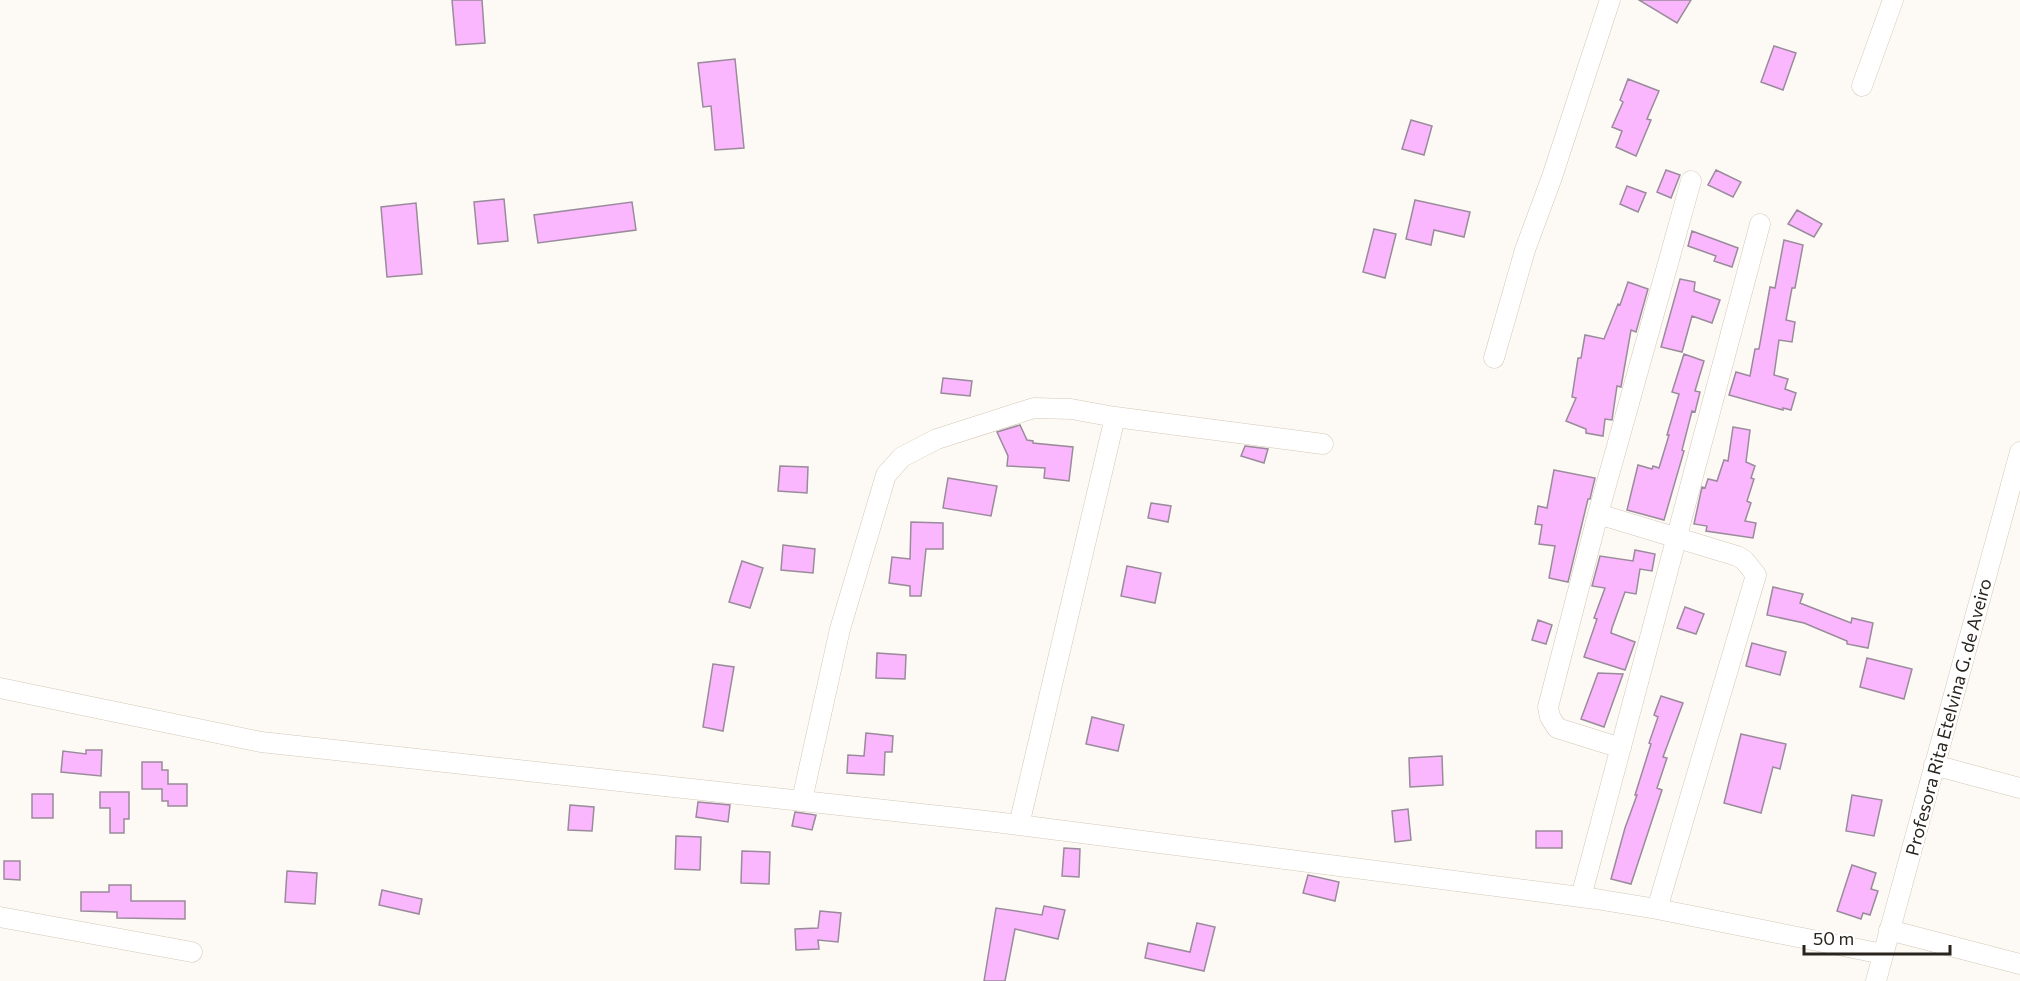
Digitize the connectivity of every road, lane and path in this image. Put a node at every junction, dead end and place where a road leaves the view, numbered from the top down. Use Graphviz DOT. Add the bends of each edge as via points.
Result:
graph roads {
  1 [pos="1610,0"];
  2 [pos="1893,0"];
  3 [pos="1862,86"];
  4 [pos="1691,182"];
  5 [pos="1760,224"];
  6 [pos="1494,358"];
  7 [pos="1115,417"];
  8 [pos="1323,444"];
  9 [pos="2020,452"];
  10 [pos="1598,514"];
  11 [pos="1677,538"];
  12 [pos="0,688"];
  13 [pos="1621,748"];
  14 [pos="1934,765"];
  15 [pos="2020,788"];
  16 [pos="802,800"];
  17 [pos="1019,825"];
  18 [pos="1581,897"];
  19 [pos="1657,909"];
  20 [pos="0,917"];
  21 [pos="1889,930"];
  22 [pos="192,952"];
  23 [pos="1883,954"];
  24 [pos="2020,964"];
  25 [pos="1876,981"];
  1 -- 6 [label="street" via="1525,250"];
  2 -- 3 [label="street"];
  4 -- 10 [label="street"];
  5 -- 11 [label="street"];
  7 -- 8 [label="street"];
  7 -- 16 [label="street" via="1071,409 1034,408 937,439 902,457 886,476 840,629"];
  7 -- 17 [label="street"];
  9 -- 14 [label="street, Profesora Rita Etelvina G. de Aveiro"];
  10 -- 11 [label="street"];
  10 -- 13 [label="street" via="1548,707 1557,728"];
  11 -- 13 [label="street"];
  11 -- 19 [label="street" via="1737,556 1756,574"];
  12 -- 16 [label="street" via="261,742"];
  13 -- 18 [label="street"];
  14 -- 15 [label="street"];
  14 -- 21 [label="street, Profesora Rita Etelvina G. de Aveiro"];
  16 -- 17 [label="street"];
  17 -- 18 [label="street"];
  18 -- 19 [label="street"];
  19 -- 23 [label="street"];
  20 -- 22 [label="street"];
  21 -- 23 [label="street, Profesora Rita Etelvina G. de Aveiro"];
  21 -- 24 [label="street"];
  23 -- 25 [label="street, Profesora Rita Etelvina G. de Aveiro"];
}
